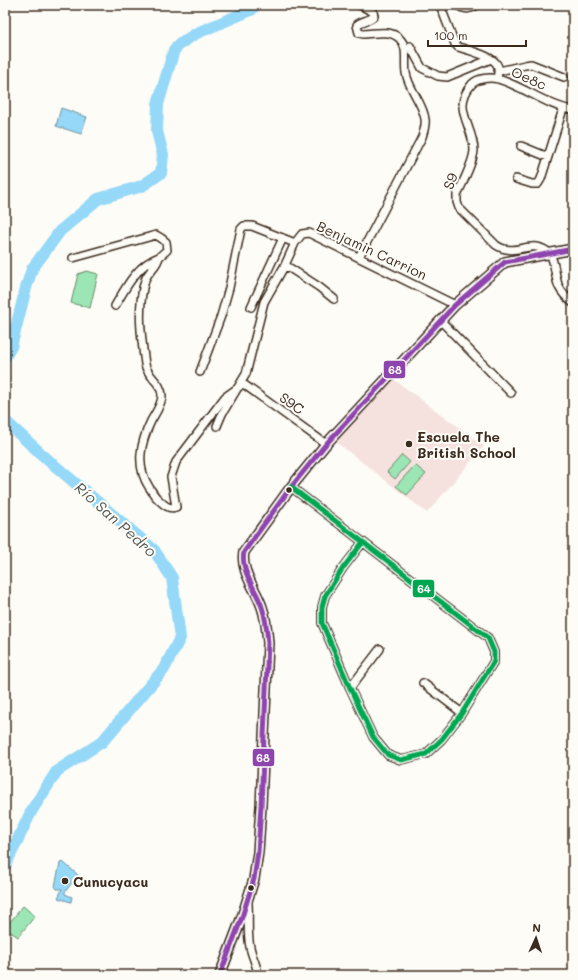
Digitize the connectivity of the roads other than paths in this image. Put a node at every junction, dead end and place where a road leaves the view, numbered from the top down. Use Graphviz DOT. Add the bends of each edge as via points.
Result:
graph roads {
  1 [pos="360,5"];
  2 [pos="440,5"];
  3 [pos="457,5"];
  4 [pos="477,5"];
  5 [pos="410,46"];
  6 [pos="490,58"];
  7 [pos="498,75"];
  8 [pos="564,77"];
  9 [pos="563,109"];
  10 [pos="573,110"];
  11 [pos="521,146"];
  12 [pos="548,157"];
  13 [pos="516,179"];
  14 [pos="283,238"];
  15 [pos="295,243"];
  16 [pos="573,249"];
  17 [pos="550,254"];
  18 [pos="159,257"];
  19 [pos="359,257"];
  20 [pos="73,258"];
  21 [pos="285,265"];
  22 [pos="334,299"];
  23 [pos="573,303"];
  24 [pos="455,304"];
  25 [pos="115,306"];
  26 [pos="251,307"];
  27 [pos="440,320"];
  28 [pos="200,372"];
  29 [pos="240,385"];
  30 [pos="510,393"];
  31 [pos="217,426"];
  32 [pos="326,444"];
  33 [pos="291,487"];
  34 [pos="363,542"];
  35 [pos="380,649"];
  36 [pos="423,683"];
  37 [pos="350,688"];
  38 [pos="462,713"];
  39 [pos="248,898"];
  40 [pos="220,975"];
  41 [pos="258,975"];
  1 -- 19 [label="street" via="373,12 374,16 357,25 360,33 385,32 395,35 403,43 408,80 426,120 422,137"];
  2 -- 6 [label="street" via="455,44"];
  3 -- 4 [label="street" via="470,9"];
  5 -- 6 [label="street" via="422,68 447,78"];
  6 -- 7 [label="street" via="497,64"];
  7 -- 8 [label="street" via="531,64"];
  7 -- 9 [label="street, Oe8c"];
  7 -- 17 [label="street, S9" via="475,82 465,92 464,111 474,150 457,195 457,202 502,250 537,247"];
  9 -- 10 [label="street, Oe8c"];
  9 -- 12 [label="street"];
  11 -- 12 [label="street"];
  12 -- 13 [label="street" via="538,184"];
  14 -- 15 [label="street"];
  14 -- 26 [label="street"];
  14 -- 28 [label="street" via="252,226 247,225 241,229 221,316"];
  15 -- 19 [label="street, Benjamin Carrion" via="302,234 309,233"];
  15 -- 21 [label="street"];
  16 -- 17 [label="main road"];
  17 -- 23 [label="street" via="559,287"];
  17 -- 24 [label="main road" via="505,262"];
  18 -- 20 [label="street" via="167,250 166,242 156,235"];
  18 -- 25 [label="street" via="133,276"];
  18 -- 29 [label="street" via="145,280 140,316 146,370 160,388 162,398 145,435 140,455 145,481 156,497 170,508 176,507 171,477 176,462 225,397"];
  19 -- 24 [label="street, Benjamin Carrion"];
  21 -- 22 [label="street"];
  21 -- 29 [label="street" via="264,302 246,374"];
  24 -- 27 [label="main road"];
  27 -- 30 [label="street"];
  27 -- 32 [label="main road"];
  29 -- 31 [label="street"];
  29 -- 32 [label="street, S9C"];
  32 -- 33 [label="main road"];
  33 -- 34 [label="street"];
  33 -- 39 [label="main road" via="248,545 243,557 246,571 262,607 268,644 262,806 254,879"];
  34 -- 37 [label="street" via="325,596 322,607 322,623"];
  34 -- 38 [label="street" via="488,638 494,652 494,661"];
  35 -- 37 [label="street"];
  36 -- 38 [label="street"];
  37 -- 38 [label="street" via="373,737 388,755 401,760 426,754 442,739"];
  39 -- 40 [label="main road"];
  39 -- 41 [label="street" via="249,936"];
}
